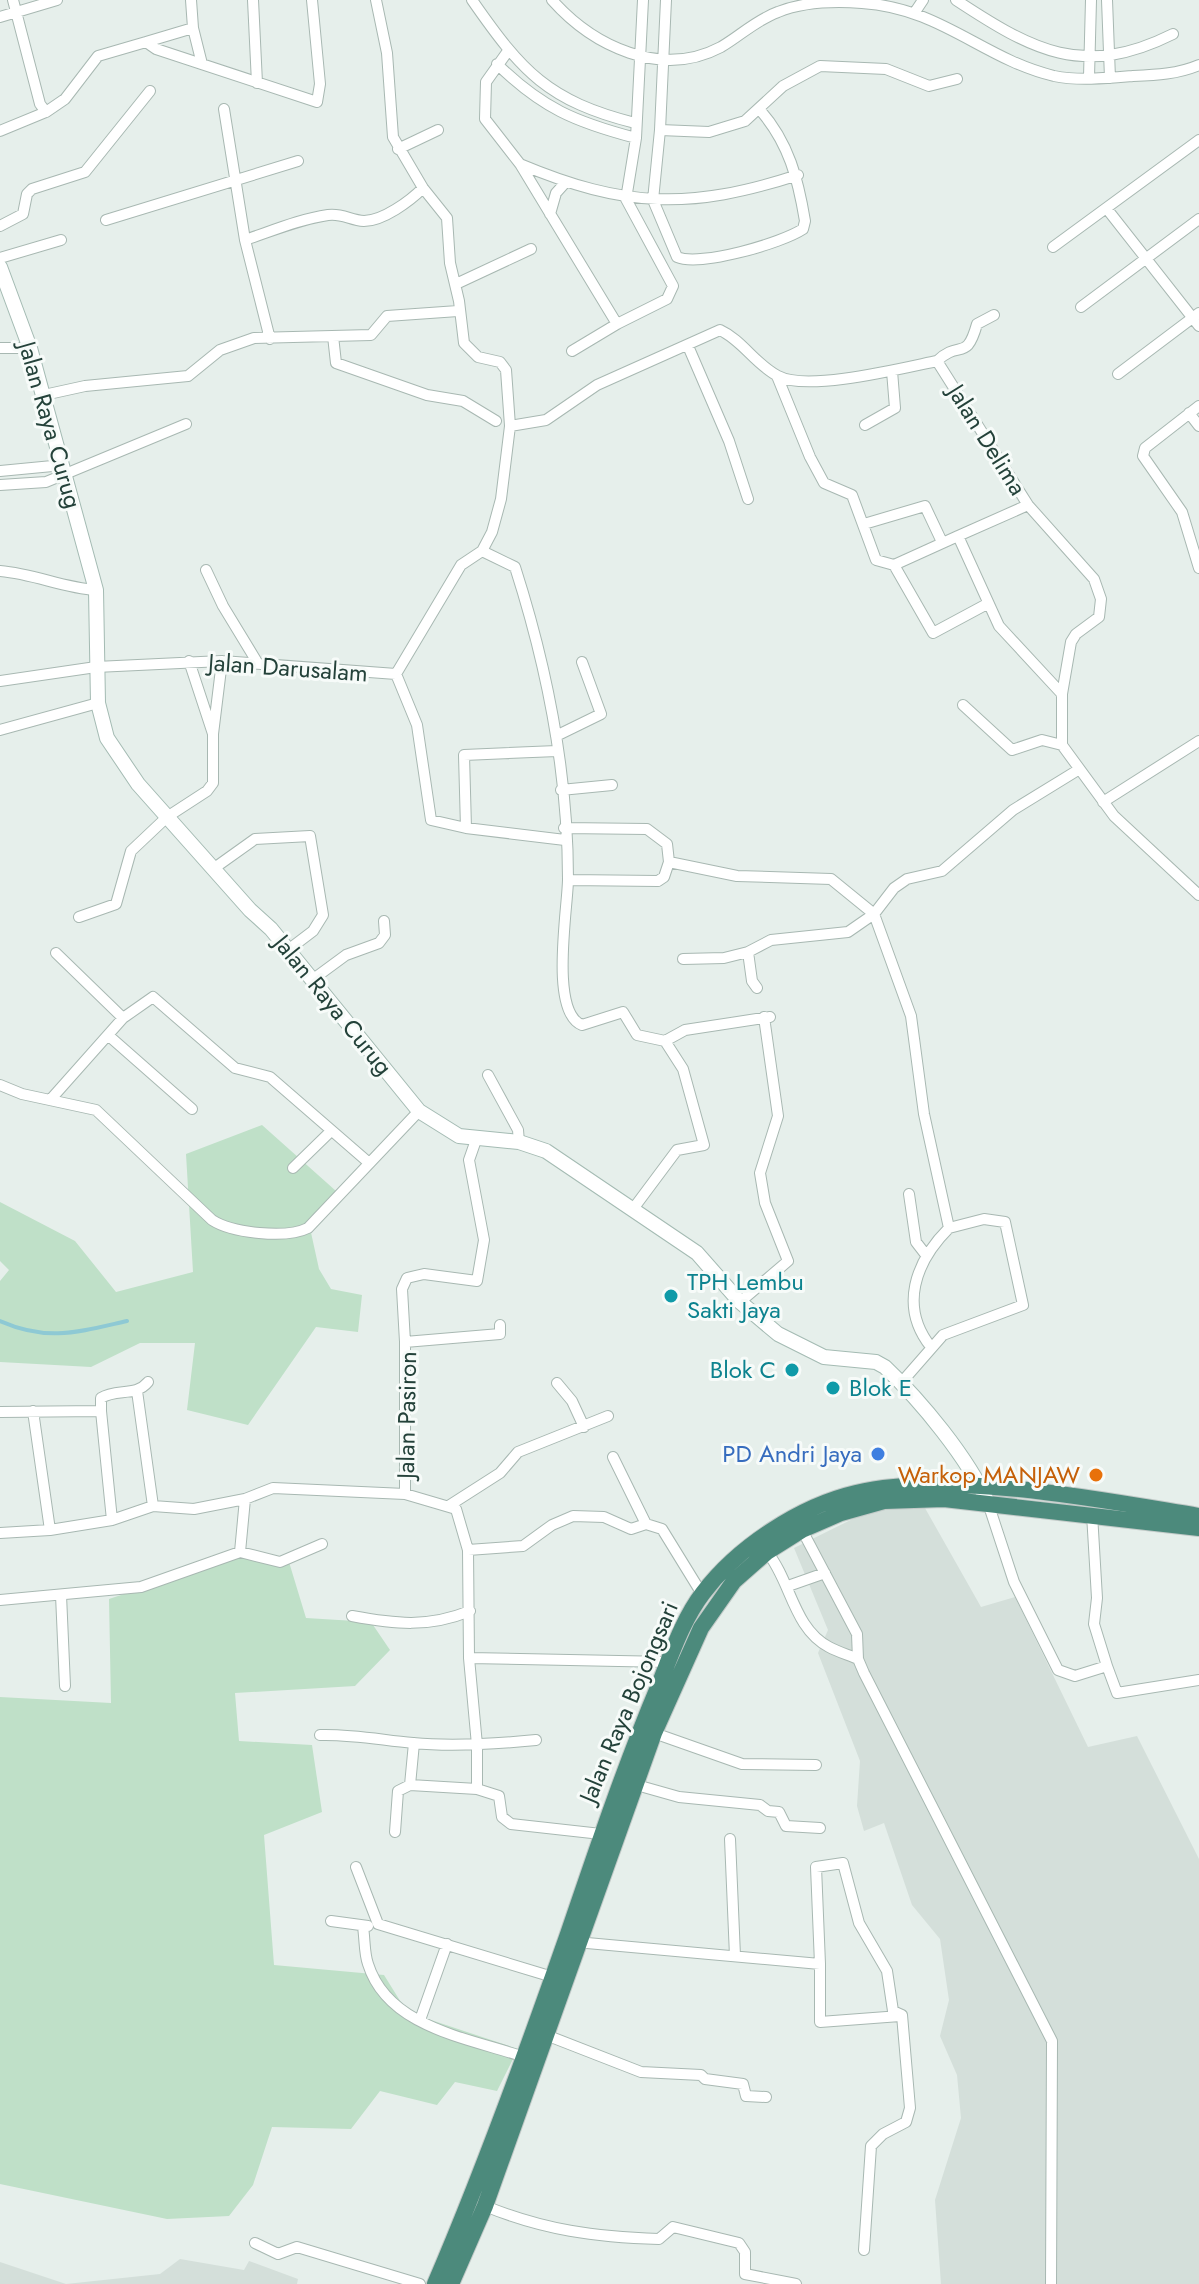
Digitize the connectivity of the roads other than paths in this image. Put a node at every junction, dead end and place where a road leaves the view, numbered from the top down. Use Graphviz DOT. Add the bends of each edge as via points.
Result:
graph roads {
  1 [pos="13,0"];
  2 [pos="57,0"];
  3 [pos="191,0"];
  4 [pos="253,0"];
  5 [pos="312,0"];
  6 [pos="376,0"];
  7 [pos="472,0"];
  8 [pos="552,0"];
  9 [pos="643,0"];
  10 [pos="666,0"];
  11 [pos="923,0"];
  12 [pos="956,0"];
  13 [pos="1091,0"];
  14 [pos="1107,0"];
  15 [pos="16,12"];
  16 [pos="915,12"];
  17 [pos="0,17"];
  18 [pos="193,28"];
  19 [pos="1173,34"];
  20 [pos="146,42"];
  21 [pos="508,51"];
  22 [pos="1109,53"];
  23 [pos="639,55"];
  24 [pos="1088,58"];
  25 [pos="662,59"];
  26 [pos="202,64"];
  27 [pos="497,64"];
  28 [pos="1199,65"];
  29 [pos="1089,77"];
  30 [pos="1110,78"];
  31 [pos="957,79"];
  32 [pos="257,83"];
  33 [pos="150,91"];
  34 [pos="224,109"];
  35 [pos="760,110"];
  36 [pos="46,112"];
  37 [pos="635,123"];
  38 [pos="438,130"];
  39 [pos="660,130"];
  40 [pos="0,131"];
  41 [pos="636,138"];
  42 [pos="1199,140"];
  43 [pos="398,149"];
  44 [pos="298,161"];
  45 [pos="520,164"];
  46 [pos="798,175"];
  47 [pos="233,179"];
  48 [pos="565,183"];
  49 [pos="423,188"];
  50 [pos="626,199"];
  51 [pos="653,200"];
  52 [pos="1107,209"];
  53 [pos="550,214"];
  54 [pos="1199,219"];
  55 [pos="106,220"];
  56 [pos="0,226"];
  57 [pos="61,240"];
  58 [pos="245,240"];
  59 [pos="1053,247"];
  60 [pos="531,249"];
  61 [pos="0,258"];
  62 [pos="1147,259"];
  63 [pos="0,267"];
  64 [pos="456,284"];
  65 [pos="1081,307"];
  66 [pos="458,311"];
  67 [pos="994,315"];
  68 [pos="1197,319"];
  69 [pos="617,324"];
  70 [pos="333,336"];
  71 [pos="270,339"];
  72 [pos="688,346"];
  73 [pos="0,348"];
  74 [pos="30,348"];
  75 [pos="572,351"];
  76 [pos="937,361"];
  77 [pos="892,371"];
  78 [pos="1118,374"];
  79 [pos="777,376"];
  80 [pos="44,395"];
  81 [pos="1199,406"];
  82 [pos="1189,413"];
  83 [pos="496,421"];
  84 [pos="186,424"];
  85 [pos="865,425"];
  86 [pos="510,426"];
  87 [pos="1199,426"];
  88 [pos="64,470"];
  89 [pos="0,471"];
  90 [pos="0,485"];
  91 [pos="748,499"];
  92 [pos="1028,505"];
  93 [pos="864,524"];
  94 [pos="958,536"];
  95 [pos="942,542"];
  96 [pos="1197,549"];
  97 [pos="482,551"];
  98 [pos="894,565"];
  99 [pos="1199,568"];
  100 [pos="206,570"];
  101 [pos="0,571"];
  102 [pos="96,590"];
  103 [pos="987,604"];
  104 [pos="189,661"];
  105 [pos="222,661"];
  106 [pos="257,662"];
  107 [pos="582,662"];
  108 [pos="96,667"];
  109 [pos="396,674"];
  110 [pos="0,681"];
  111 [pos="1062,694"];
  112 [pos="98,703"];
  113 [pos="963,705"];
  114 [pos="0,730"];
  115 [pos="213,734"];
  116 [pos="556,736"];
  117 [pos="1199,741"];
  118 [pos="1062,745"];
  119 [pos="557,751"];
  120 [pos="1078,770"];
  121 [pos="612,785"];
  122 [pos="561,790"];
  123 [pos="1103,802"];
  124 [pos="167,817"];
  125 [pos="466,828"];
  126 [pos="564,828"];
  127 [pos="565,840"];
  128 [pos="669,862"];
  129 [pos="213,869"];
  130 [pos="568,880"];
  131 [pos="1199,895"];
  132 [pos="874,914"];
  133 [pos="79,917"];
  134 [pos="384,921"];
  135 [pos="288,950"];
  136 [pos="748,952"];
  137 [pos="56,953"];
  138 [pos="683,959"];
  139 [pos="312,980"];
  140 [pos="757,988"];
  141 [pos="123,1018"];
  142 [pos="109,1036"];
  143 [pos="665,1041"];
  144 [pos="488,1075"];
  145 [pos="0,1085"];
  146 [pos="51,1099"];
  147 [pos="192,1109"];
  148 [pos="419,1111"];
  149 [pos="331,1131"];
  150 [pos="476,1140"];
  151 [pos="519,1142"];
  152 [pos="368,1162"];
  153 [pos="293,1168"];
  154 [pos="909,1194"];
  155 [pos="633,1209"];
  156 [pos="949,1228"];
  157 [pos="926,1255"];
  158 [pos="740,1302"];
  159 [pos="500,1325"];
  160 [pos="405,1342"];
  161 [pos="931,1347"];
  162 [pos="148,1382"];
  163 [pos="557,1383"];
  164 [pos="901,1383"];
  165 [pos="137,1391"];
  166 [pos="33,1411"];
  167 [pos="101,1411"];
  168 [pos="0,1412"];
  169 [pos="608,1416"];
  170 [pos="584,1427"];
  171 [pos="613,1457"];
  172 [pos="405,1494"];
  173 [pos="984,1495"];
  174 [pos="245,1499"];
  175 [pos="450,1505"];
  176 [pos="153,1506"];
  177 [pos="1092,1514"];
  178 [pos="1199,1516"];
  179 [pos="112,1520"];
  180 [pos="646,1524"];
  181 [pos="1199,1528"];
  182 [pos="50,1530"];
  183 [pos="802,1530"];
  184 [pos="0,1533"];
  185 [pos="322,1544"];
  186 [pos="468,1550"];
  187 [pos="240,1552"];
  188 [pos="767,1552"];
  189 [pos="825,1573"];
  190 [pos="788,1586"];
  191 [pos="702,1594"];
  192 [pos="61,1595"];
  193 [pos="0,1600"];
  194 [pos="470,1611"];
  195 [pos="352,1616"];
  196 [pos="469,1658"];
  197 [pos="858,1659"];
  198 [pos="668,1662"];
  199 [pos="1107,1666"];
  200 [pos="1199,1680"];
  201 [pos="65,1686"];
  202 [pos="654,1733"];
  203 [pos="320,1735"];
  204 [pos="536,1740"];
  205 [pos="414,1743"];
  206 [pos="477,1745"];
  207 [pos="816,1765"];
  208 [pos="633,1784"];
  209 [pos="410,1785"];
  210 [pos="477,1789"];
  211 [pos="820,1828"];
  212 [pos="395,1832"];
  213 [pos="601,1834"];
  214 [pos="730,1839"];
  215 [pos="356,1867"];
  216 [pos="331,1921"];
  217 [pos="378,1924"];
  218 [pos="363,1927"];
  219 [pos="572,1941"];
  220 [pos="447,1944"];
  221 [pos="735,1956"];
  222 [pos="820,1964"];
  223 [pos="558,1979"];
  224 [pos="902,2015"];
  225 [pos="420,2020"];
  226 [pos="546,2035"];
  227 [pos="524,2057"];
  228 [pos="766,2097"];
  229 [pos="485,2206"];
  230 [pos="255,2243"];
  231 [pos="864,2250"];
  232 [pos="420,2284"];
  233 [pos="435,2284"];
  234 [pos="451,2284"];
  235 [pos="796,2284"];
  236 [pos="1051,2284"];
  1 -- 15 [label="street"];
  2 -- 15 [label="street"];
  3 -- 18 [label="street"];
  4 -- 32 [label="street"];
  5 -- 32 [label="street" via="319,99 312,102"];
  6 -- 43 [label="street, Jalan Darusalam"];
  7 -- 21 [label="street"];
  8 -- 23 [label="street" via="595,38"];
  9 -- 23 [label="street"];
  10 -- 25 [label="street"];
  11 -- 16 [label="street"];
  12 -- 24 [label="street" via="1029,43 1059,55"];
  13 -- 24 [label="street"];
  14 -- 22 [label="street"];
  15 -- 17 [label="street"];
  15 -- 36 [label="street"];
  16 -- 25 [label="street" via="863,3 797,6 766,16 703,55"];
  16 -- 29 [label="street" via="955,29 994,58 1057,76"];
  18 -- 20 [label="street"];
  18 -- 26 [label="street"];
  19 -- 22 [label="street"];
  20 -- 26 [label="street"];
  20 -- 36 [label="street" via="98,56 65,99"];
  21 -- 27 [label="street"];
  21 -- 37 [label="street" via="565,99"];
  22 -- 24 [label="street"];
  22 -- 30 [label="street"];
  23 -- 25 [label="street"];
  23 -- 37 [label="street"];
  24 -- 29 [label="street"];
  25 -- 39 [label="street"];
  26 -- 32 [label="street"];
  27 -- 41 [label="street" via="543,105 590,126"];
  27 -- 45 [label="street" via="486,82 485,119"];
  28 -- 30 [label="street"];
  29 -- 30 [label="street"];
  31 -- 35 [label="street" via="929,86 886,69 820,66 783,86"];
  33 -- 56 [label="street" via="92,166 78,176 32,189 23,214"];
  34 -- 47 [label="street"];
  35 -- 39 [label="street" via="745,121 709,132"];
  35 -- 46 [label="street" via="774,125"];
  36 -- 40 [label="street"];
  37 -- 41 [label="street"];
  38 -- 43 [label="street"];
  39 -- 51 [label="street"];
  41 -- 50 [label="street"];
  42 -- 52 [label="street"];
  43 -- 49 [label="street, Jalan Darusalam"];
  44 -- 47 [label="street"];
  45 -- 48 [label="street"];
  45 -- 53 [label="street"];
  46 -- 51 [label="street" via="719,197"];
  46 -- 51 [label="street" via="803,229 705,258 677,257"];
  47 -- 55 [label="street"];
  47 -- 58 [label="street"];
  48 -- 50 [label="street"];
  48 -- 53 [label="street"];
  49 -- 58 [label="street" via="370,220 324,215"];
  49 -- 64 [label="street, Jalan Darusalam" via="447,218"];
  50 -- 51 [label="street"];
  50 -- 69 [label="street" via="673,286 667,299"];
  52 -- 59 [label="street"];
  52 -- 62 [label="street"];
  53 -- 69 [label="street"];
  54 -- 62 [label="street"];
  57 -- 61 [label="street"];
  58 -- 71 [label="street"];
  60 -- 64 [label="street"];
  62 -- 65 [label="street"];
  62 -- 68 [label="street"];
  63 -- 74 [label="main road, Jalan Raya Curug"];
  64 -- 66 [label="street, Jalan Darusalam"];
  66 -- 70 [label="street" via="387,316 371,335"];
  66 -- 86 [label="street, Jalan Darusalam" via="467,348 500,362 506,370"];
  67 -- 76 [label="street" via="977,324 967,348 947,352"];
  68 -- 78 [label="street"];
  69 -- 75 [label="street"];
  70 -- 71 [label="street"];
  70 -- 83 [label="street" via="336,363 427,395 463,401"];
  71 -- 80 [label="street" via="234,343 188,376"];
  72 -- 79 [label="street" via="720,330"];
  72 -- 86 [label="street" via="597,385 546,420"];
  72 -- 91 [label="street"];
  73 -- 74 [label="street"];
  74 -- 80 [label="main road, Jalan Raya Curug"];
  76 -- 77 [label="street, Jalan Delima"];
  76 -- 92 [label="street, Jalan Delima"];
  77 -- 79 [label="street, Jalan Delima" via="804,382"];
  77 -- 85 [label="street" via="895,408"];
  79 -- 93 [label="street" via="824,483 852,495"];
  80 -- 88 [label="main road, Jalan Raya Curug"];
  81 -- 82 [label="street"];
  82 -- 87 [label="street"];
  82 -- 96 [label="street" via="1145,448 1143,456 1182,512"];
  84 -- 88 [label="street"];
  86 -- 97 [label="street, Jalan Darusalam" via="497,516"];
  88 -- 89 [label="street"];
  88 -- 90 [label="street" via="46,482"];
  88 -- 102 [label="main road, Jalan Raya Curug"];
  92 -- 94 [label="street"];
  92 -- 111 [label="street, Jalan Delima" via="1090,572 1101,599 1095,623 1073,637"];
  93 -- 95 [label="street" via="925,506"];
  93 -- 98 [label="street" via="876,560"];
  94 -- 95 [label="street"];
  94 -- 103 [label="street"];
  95 -- 98 [label="street"];
  96 -- 99 [label="street"];
  97 -- 109 [label="street, Jalan Darusalam" via="461,565"];
  97 -- 116 [label="street" via="515,567"];
  98 -- 103 [label="street" via="933,633"];
  100 -- 106 [label="street"];
  101 -- 102 [label="street" via="42,576 68,589"];
  102 -- 108 [label="main road, Jalan Raya Curug"];
  103 -- 111 [label="street" via="999,626"];
  104 -- 105 [label="street, Jalan Darusalam"];
  104 -- 108 [label="street, Jalan Darusalam"];
  104 -- 115 [label="street"];
  105 -- 106 [label="street, Jalan Darusalam"];
  105 -- 115 [label="street"];
  106 -- 109 [label="street, Jalan Darusalam"];
  107 -- 116 [label="street" via="601,714"];
  108 -- 110 [label="street, Jalan Darusalam"];
  108 -- 112 [label="main road, Jalan Raya Curug"];
  109 -- 125 [label="street" via="417,725 428,814 435,822"];
  111 -- 118 [label="street, Jalan Delima"];
  112 -- 114 [label="street"];
  112 -- 124 [label="main road, Jalan Raya Curug" via="119,759"];
  113 -- 118 [label="street" via="1012,750 1042,740"];
  115 -- 124 [label="street" via="213,783"];
  116 -- 119 [label="street"];
  117 -- 123 [label="street"];
  118 -- 120 [label="street"];
  119 -- 122 [label="street"];
  119 -- 125 [label="street" via="464,755"];
  120 -- 123 [label="street"];
  120 -- 132 [label="street" via="1013,810 942,871 907,879 894,888"];
  121 -- 122 [label="street"];
  122 -- 126 [label="street"];
  123 -- 131 [label="street"];
  124 -- 129 [label="main road, Jalan Raya Curug"];
  124 -- 133 [label="street" via="131,851 116,904"];
  125 -- 127 [label="street"];
  126 -- 127 [label="street"];
  126 -- 128 [label="street" via="647,829 667,844"];
  127 -- 130 [label="street"];
  128 -- 130 [label="street" via="658,881"];
  128 -- 132 [label="street" via="737,876 831,879"];
  129 -- 135 [label="main road, Jalan Raya Curug"];
  129 -- 135 [label="street" via="255,839 310,836 323,915 313,931"];
  130 -- 143 [label="street" via="562,962 575,1022 582,1025 623,1012 637,1035"];
  132 -- 136 [label="street" via="848,932 771,940"];
  132 -- 156 [label="street" via="911,1016 924,1114"];
  134 -- 139 [label="street" via="385,935 379,943 346,955"];
  135 -- 139 [label="main road, Jalan Raya Curug"];
  136 -- 138 [label="street"];
  136 -- 140 [label="street"];
  137 -- 141 [label="street"];
  139 -- 148 [label="main road, Jalan Raya Curug"];
  141 -- 142 [label="street"];
  141 -- 149 [label="street" via="153,997 235,1068 270,1077"];
  142 -- 146 [label="street"];
  142 -- 147 [label="street"];
  143 -- 155 [label="street" via="683,1069 704,1145 677,1150"];
  143 -- 158 [label="street" via="685,1030 767,1017 778,1116 760,1173 765,1203 788,1261"];
  144 -- 151 [label="street" via="518,1130"];
  145 -- 146 [label="street"];
  146 -- 152 [label="street" via="108,1118 212,1220 232,1230 303,1231"];
  148 -- 150 [label="main road, Jalan Raya Curug" via="448,1131"];
  148 -- 152 [label="street"];
  149 -- 152 [label="street"];
  149 -- 153 [label="street"];
  150 -- 151 [label="main road, Jalan Raya Curug"];
  150 -- 160 [label="street" via="469,1160 484,1240 474,1282 424,1274 407,1278 402,1289"];
  151 -- 155 [label="main road, Jalan Raya Curug" via="546,1151"];
  154 -- 157 [label="street" via="914,1236"];
  155 -- 158 [label="main road, Jalan Raya Curug" via="707,1262"];
  156 -- 157 [label="street"];
  156 -- 161 [label="street" via="984,1219 1005,1222 1023,1305 953,1328"];
  157 -- 161 [label="street" via="913,1313 918,1331"];
  158 -- 164 [label="main road, Jalan Raya Curug" via="778,1334 814,1353 876,1362"];
  159 -- 160 [label="street, Jalan Pasiron" via="500,1334"];
  160 -- 172 [label="street, Jalan Pasiron"];
  161 -- 164 [label="street"];
  162 -- 165 [label="street"];
  163 -- 170 [label="street"];
  164 -- 173 [label="main road, Jalan Raya Curug"];
  165 -- 167 [label="street" via="107,1394 101,1398"];
  165 -- 176 [label="street"];
  166 -- 167 [label="street"];
  166 -- 168 [label="street"];
  166 -- 182 [label="street"];
  167 -- 179 [label="street"];
  169 -- 170 [label="street"];
  170 -- 175 [label="street" via="518,1452 500,1473"];
  171 -- 180 [label="street"];
  172 -- 174 [label="street, Jalan Pasiron" via="273,1488"];
  172 -- 175 [label="street, Jalan Pasiron"];
  173 -- 177 [label="highway, Jalan Raya Bojongsari"];
  173 -- 178 [label="highway, Jalan Raya Bojongsari"];
  173 -- 183 [label="highway, Jalan Raya Bojongsari" via="884,1501"];
  173 -- 191 [label="highway, Jalan Raya Bojongsari" via="911,1485 835,1499 750,1547"];
  173 -- 199 [label="street" via="1014,1582 1055,1667 1075,1676"];
  174 -- 176 [label="street, Jalan Pasiron" via="194,1509"];
  174 -- 187 [label="street"];
  175 -- 186 [label="street" via="459,1515"];
  176 -- 179 [label="street"];
  177 -- 181 [label="highway, Jalan Raya Bojongsari"];
  177 -- 199 [label="street" via="1094,1624"];
  179 -- 182 [label="street"];
  180 -- 186 [label="street" via="631,1529 604,1517 573,1516 523,1546"];
  180 -- 191 [label="street" via="662,1529"];
  182 -- 184 [label="street"];
  183 -- 188 [label="highway, Jalan Raya Bojongsari"];
  183 -- 189 [label="street"];
  185 -- 187 [label="street" via="280,1562"];
  186 -- 194 [label="street"];
  187 -- 192 [label="street" via="141,1587"];
  188 -- 190 [label="street"];
  188 -- 202 [label="highway, Jalan Raya Bojongsari" via="734,1581 708,1615"];
  189 -- 190 [label="street"];
  189 -- 197 [label="street" via="857,1634"];
  190 -- 197 [label="street" via="809,1631 827,1646"];
  191 -- 198 [label="highway, Jalan Raya Bojongsari"];
  192 -- 193 [label="street"];
  192 -- 201 [label="street"];
  194 -- 195 [label="street" via="412,1625"];
  194 -- 196 [label="street"];
  196 -- 198 [label="street"];
  196 -- 206 [label="street"];
  197 -- 236 [label="street" via="1052,2041"];
  198 -- 213 [label="highway, Jalan Raya Bojongsari"];
  199 -- 200 [label="street" via="1117,1693"];
  202 -- 207 [label="street" via="742,1764"];
  202 -- 208 [label="highway, Jalan Raya Bojongsari"];
  203 -- 205 [label="street"];
  204 -- 206 [label="street"];
  205 -- 206 [label="street"];
  205 -- 209 [label="street"];
  206 -- 210 [label="street"];
  208 -- 211 [label="street" via="679,1797 760,1805 779,1812 786,1826"];
  208 -- 219 [label="highway, Jalan Raya Bojongsari"];
  209 -- 210 [label="street"];
  209 -- 212 [label="street" via="398,1791"];
  210 -- 213 [label="street" via="499,1796 502,1817 511,1824"];
  213 -- 219 [label="highway, Jalan Raya Bojongsari"];
  214 -- 221 [label="street"];
  215 -- 217 [label="street"];
  216 -- 218 [label="street"];
  217 -- 218 [label="street"];
  217 -- 220 [label="street"];
  218 -- 225 [label="street" via="368,1964 379,1985 393,2004"];
  219 -- 221 [label="street"];
  219 -- 223 [label="highway, Jalan Raya Bojongsari"];
  220 -- 223 [label="street"];
  220 -- 225 [label="street"];
  221 -- 222 [label="street"];
  222 -- 224 [label="street" via="820,2022"];
  222 -- 224 [label="street" via="816,1867 840,1861 866,1940 887,1971 893,2011"];
  223 -- 226 [label="highway, Jalan Raya Bojongsari"];
  223 -- 227 [label="highway, Jalan Raya Bojongsari"];
  224 -- 231 [label="street" via="909,2118 871,2146"];
  225 -- 227 [label="street"];
  226 -- 228 [label="street" via="641,2072 701,2075 743,2084 746,2096"];
  226 -- 229 [label="highway, Jalan Raya Bojongsari"];
  227 -- 233 [label="highway, Jalan Raya Bojongsari" via="484,2172"];
  229 -- 234 [label="highway, Jalan Raya Bojongsari"];
  229 -- 235 [label="street" via="532,2225 622,2237 659,2239 673,2227 743,2246 748,2276"];
  230 -- 232 [label="street" via="278,2254 297,2247"];
}
